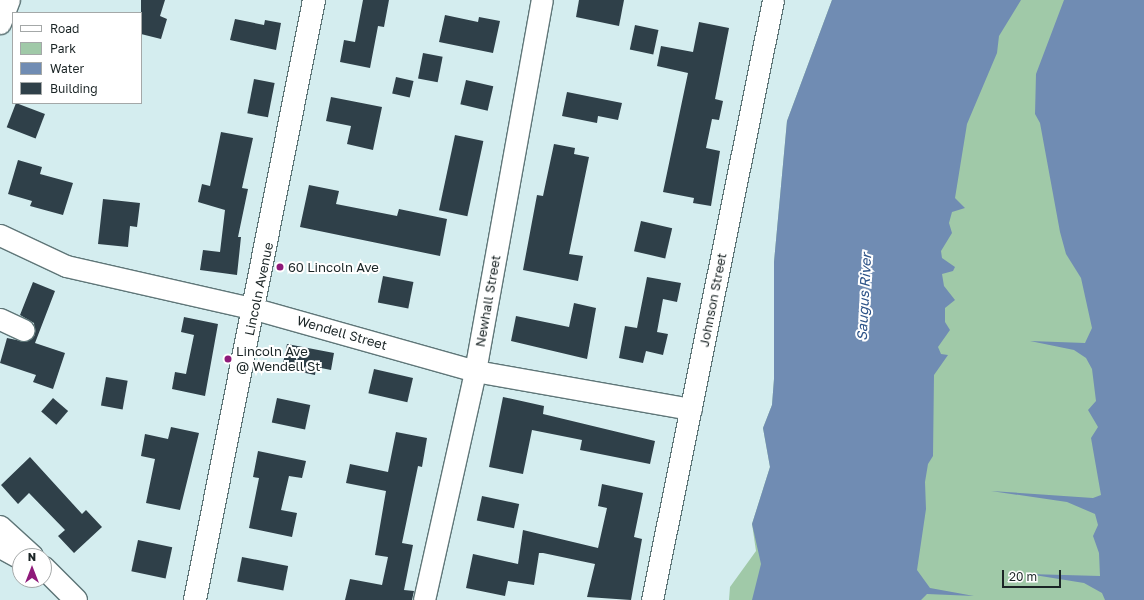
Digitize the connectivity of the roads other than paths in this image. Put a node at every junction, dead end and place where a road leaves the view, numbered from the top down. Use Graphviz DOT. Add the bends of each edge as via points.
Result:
graph roads {
  1 [pos="9,0"];
  2 [pos="314,0"];
  3 [pos="542,0"];
  4 [pos="773,0"];
  5 [pos="0,23"];
  6 [pos="0,235"];
  7 [pos="255,309"];
  8 [pos="0,319"];
  9 [pos="24,330"];
  10 [pos="476,371"];
  11 [pos="691,409"];
  12 [pos="0,527"];
  13 [pos="0,547"];
  14 [pos="23,548"];
  15 [pos="12,554"];
  16 [pos="52,578"];
  17 [pos="76,600"];
  18 [pos="195,600"];
  19 [pos="424,600"];
  20 [pos="652,600"];
  1 -- 5 [label="street"];
  2 -- 7 [label="main road, Lincoln Avenue"];
  3 -- 10 [label="street, Newhall Street"];
  4 -- 11 [label="street, Johnson Street"];
  6 -- 7 [label="street, Wendell Street" via="66,266"];
  7 -- 10 [label="street, Wendell Street"];
  7 -- 18 [label="main road, Lincoln Avenue"];
  8 -- 9 [label="street"];
  10 -- 11 [label="street, Wendell Street"];
  10 -- 19 [label="street, Newhall Street"];
  11 -- 20 [label="street, Johnson Street"];
  12 -- 14 [label="main road"];
  13 -- 15 [label="street"];
  16 -- 17 [label="main road"];
}
